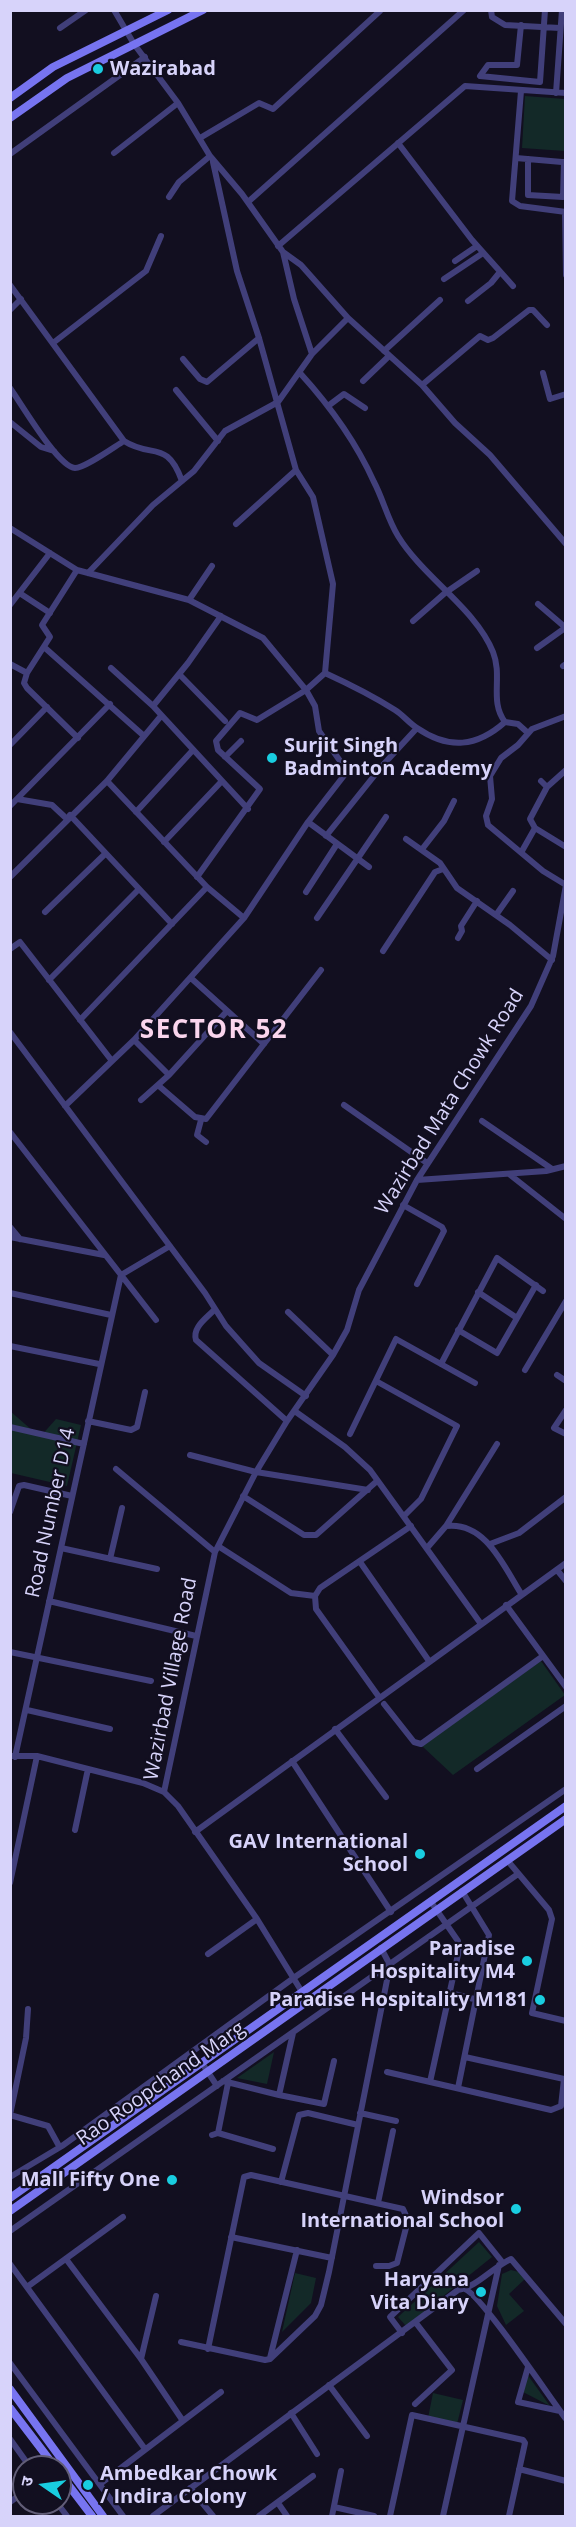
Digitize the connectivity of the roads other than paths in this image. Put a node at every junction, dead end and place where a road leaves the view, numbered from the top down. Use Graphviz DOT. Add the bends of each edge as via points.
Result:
graph roads {
  1 [pos="86,10"];
  2 [pos="114,10"];
  3 [pos="168,10"];
  4 [pos="202,10"];
  5 [pos="464,10"];
  6 [pos="491,10"];
  7 [pos="545,10"];
  8 [pos="562,10"];
  9 [pos="380,11"];
  10 [pos="521,25"];
  11 [pos="544,26"];
  12 [pos="60,28"];
  13 [pos="560,28"];
  14 [pos="127,29"];
  15 [pos="134,44"];
  16 [pos="145,57"];
  17 [pos="517,64"];
  18 [pos="516,80"];
  19 [pos="522,91"];
  20 [pos="556,93"];
  21 [pos="566,93"];
  22 [pos="10,98"];
  23 [pos="178,103"];
  24 [pos="10,118"];
  25 [pos="200,138"];
  26 [pos="398,143"];
  27 [pos="114,153"];
  28 [pos="10,154"];
  29 [pos="516,158"];
  30 [pos="212,159"];
  31 [pos="528,159"];
  32 [pos="169,197"];
  33 [pos="248,202"];
  34 [pos="565,212"];
  35 [pos="565,224"];
  36 [pos="161,236"];
  37 [pos="477,246"];
  38 [pos="280,249"];
  39 [pos="483,253"];
  40 [pos="455,261"];
  41 [pos="500,272"];
  42 [pos="566,275"];
  43 [pos="444,279"];
  44 [pos="10,285"];
  45 [pos="513,286"];
  46 [pos="21,299"];
  47 [pos="440,300"];
  48 [pos="468,301"];
  49 [pos="10,310"];
  50 [pos="348,318"];
  51 [pos="547,325"];
  52 [pos="260,338"];
  53 [pos="53,343"];
  54 [pos="387,353"];
  55 [pos="312,354"];
  56 [pos="183,359"];
  57 [pos="300,373"];
  58 [pos="543,373"];
  59 [pos="363,381"];
  60 [pos="422,385"];
  61 [pos="10,388"];
  62 [pos="176,390"];
  63 [pos="566,394"];
  64 [pos="278,402"];
  65 [pos="328,406"];
  66 [pos="364,408"];
  67 [pos="10,422"];
  68 [pos="124,441"];
  69 [pos="218,441"];
  70 [pos="54,451"];
  71 [pos="296,470"];
  72 [pos="182,481"];
  73 [pos="237,524"];
  74 [pos="11,529"];
  75 [pos="566,544"];
  76 [pos="50,553"];
  77 [pos="212,566"];
  78 [pos="77,570"];
  79 [pos="477,571"];
  80 [pos="88,573"];
  81 [pos="446,593"];
  82 [pos="21,594"];
  83 [pos="189,600"];
  84 [pos="538,604"];
  85 [pos="10,605"];
  86 [pos="50,613"];
  87 [pos="221,616"];
  88 [pos="413,621"];
  89 [pos="565,628"];
  90 [pos="44,647"];
  91 [pos="537,648"];
  92 [pos="10,664"];
  93 [pos="111,668"];
  94 [pos="27,673"];
  95 [pos="325,673"];
  96 [pos="178,674"];
  97 [pos="306,690"];
  98 [pos="110,704"];
  99 [pos="153,706"];
  100 [pos="47,707"];
  101 [pos="161,716"];
  102 [pos="566,716"];
  103 [pos="225,721"];
  104 [pos="505,722"];
  105 [pos="417,728"];
  106 [pos="528,733"];
  107 [pos="144,736"];
  108 [pos="78,738"];
  109 [pos="12,741"];
  110 [pos="241,741"];
  111 [pos="193,750"];
  112 [pos="225,756"];
  113 [pos="566,770"];
  114 [pos="106,781"];
  115 [pos="222,781"];
  116 [pos="541,781"];
  117 [pos="547,787"];
  118 [pos="17,799"];
  119 [pos="454,801"];
  120 [pos="10,806"];
  121 [pos="248,809"];
  122 [pos="136,812"];
  123 [pos="69,817"];
  124 [pos="386,817"];
  125 [pos="308,822"];
  126 [pos="535,828"];
  127 [pos="326,836"];
  128 [pos="406,839"];
  129 [pos="164,842"];
  130 [pos="337,844"];
  131 [pos="423,848"];
  132 [pos="566,848"];
  133 [pos="522,851"];
  134 [pos="105,854"];
  135 [pos="356,858"];
  136 [pos="369,867"];
  137 [pos="443,868"];
  138 [pos="10,877"];
  139 [pos="197,877"];
  140 [pos="566,885"];
  141 [pos="207,888"];
  142 [pos="139,889"];
  143 [pos="513,891"];
  144 [pos="306,892"];
  145 [pos="477,901"];
  146 [pos="45,912"];
  147 [pos="496,915"];
  148 [pos="244,918"];
  149 [pos="317,918"];
  150 [pos="563,919"];
  151 [pos="172,924"];
  152 [pos="458,938"];
  153 [pos="10,949"];
  154 [pos="383,951"];
  155 [pos="552,960"];
  156 [pos="321,970"];
  157 [pos="192,979"];
  158 [pos="49,980"];
  159 [pos="227,1011"];
  160 [pos="80,1020"];
  161 [pos="10,1032"];
  162 [pos="134,1040"];
  163 [pos="264,1044"];
  164 [pos="112,1061"];
  165 [pos="170,1075"];
  166 [pos="159,1086"];
  167 [pos="141,1100"];
  168 [pos="344,1105"];
  169 [pos="65,1106"];
  170 [pos="201,1120"];
  171 [pos="482,1121"];
  172 [pos="10,1132"];
  173 [pos="206,1142"];
  174 [pos="427,1163"];
  175 [pos="566,1166"];
  176 [pos="552,1169"];
  177 [pos="509,1174"];
  178 [pos="417,1180"];
  179 [pos="403,1205"];
  180 [pos="566,1219"];
  181 [pos="10,1227"];
  182 [pos="10,1237"];
  183 [pos="20,1239"];
  184 [pos="170,1246"];
  185 [pos="105,1255"];
  186 [pos="121,1275"];
  187 [pos="417,1284"];
  188 [pos="536,1285"];
  189 [pos="543,1291"];
  190 [pos="478,1292"];
  191 [pos="10,1293"];
  192 [pos="566,1301"];
  193 [pos="215,1309"];
  194 [pos="288,1312"];
  195 [pos="111,1315"];
  196 [pos="517,1318"];
  197 [pos="156,1320"];
  198 [pos="458,1330"];
  199 [pos="10,1346"];
  200 [pos="333,1355"];
  201 [pos="99,1364"];
  202 [pos="441,1364"];
  203 [pos="525,1370"];
  204 [pos="557,1375"];
  205 [pos="376,1381"];
  206 [pos="566,1381"];
  207 [pos="475,1383"];
  208 [pos="145,1392"];
  209 [pos="306,1396"];
  210 [pos="566,1410"];
  211 [pos="296,1412"];
  212 [pos="88,1421"];
  213 [pos="287,1421"];
  214 [pos="10,1427"];
  215 [pos="350,1434"];
  216 [pos="566,1434"];
  217 [pos="84,1444"];
  218 [pos="497,1444"];
  219 [pos="190,1455"];
  220 [pos="116,1469"];
  221 [pos="256,1472"];
  222 [pos="377,1481"];
  223 [pos="368,1490"];
  224 [pos="72,1496"];
  225 [pos="243,1496"];
  226 [pos="566,1497"];
  227 [pos="122,1508"];
  228 [pos="10,1512"];
  229 [pos="404,1516"];
  230 [pos="411,1526"];
  231 [pos="446,1526"];
  232 [pos="490,1544"];
  233 [pos="61,1548"];
  234 [pos="427,1548"];
  235 [pos="216,1549"];
  236 [pos="110,1560"];
  237 [pos="360,1562"];
  238 [pos="566,1563"];
  239 [pos="157,1569"];
  240 [pos="557,1570"];
  241 [pos="566,1581"];
  242 [pos="522,1595"];
  243 [pos="315,1596"];
  244 [pos="49,1601"];
  245 [pos="506,1605"];
  246 [pos="480,1624"];
  247 [pos="196,1636"];
  248 [pos="10,1652"];
  249 [pos="543,1656"];
  250 [pos="38,1657"];
  251 [pos="429,1661"];
  252 [pos="151,1681"];
  253 [pos="566,1687"];
  254 [pos="379,1697"];
  255 [pos="384,1704"];
  256 [pos="566,1706"];
  257 [pos="27,1710"];
  258 [pos="110,1729"];
  259 [pos="335,1730"];
  260 [pos="37,1756"];
  261 [pos="13,1757"];
  262 [pos="292,1761"];
  263 [pos="477,1768"];
  264 [pos="88,1769"];
  265 [pos="566,1789"];
  266 [pos="164,1792"];
  267 [pos="386,1797"];
  268 [pos="566,1806"];
  269 [pos="566,1819"];
  270 [pos="75,1830"];
  271 [pos="195,1832"];
  272 [pos="507,1860"];
  273 [pos="518,1874"];
  274 [pos="10,1883"];
  275 [pos="462,1891"];
  276 [pos="434,1905"];
  277 [pos="472,1906"];
  278 [pos="391,1912"];
  279 [pos="257,1919"];
  280 [pos="447,1923"];
  281 [pos="381,1948"];
  282 [pos="208,1954"];
  283 [pos="390,1965"];
  284 [pos="295,1977"];
  285 [pos="302,1992"];
  286 [pos="450,1993"];
  287 [pos="478,2000"];
  288 [pos="28,2009"];
  289 [pos="566,2021"];
  290 [pos="293,2033"];
  291 [pos="465,2057"];
  292 [pos="334,2061"];
  293 [pos="202,2063"];
  294 [pos="207,2071"];
  295 [pos="387,2072"];
  296 [pos="14,2077"];
  297 [pos="226,2082"];
  298 [pos="430,2082"];
  299 [pos="217,2086"];
  300 [pos="458,2088"];
  301 [pos="279,2095"];
  302 [pos="360,2113"];
  303 [pos="10,2115"];
  304 [pos="396,2121"];
  305 [pos="358,2125"];
  306 [pos="393,2131"];
  307 [pos="61,2146"];
  308 [pos="273,2149"];
  309 [pos="72,2153"];
  310 [pos="10,2177"];
  311 [pos="281,2182"];
  312 [pos="344,2196"];
  313 [pos="10,2198"];
  314 [pos="378,2203"];
  315 [pos="10,2211"];
  316 [pos="123,2217"];
  317 [pos="10,2231"];
  318 [pos="231,2237"];
  319 [pos="297,2250"];
  320 [pos="332,2258"];
  321 [pos="66,2259"];
  322 [pos="10,2264"];
  323 [pos="501,2264"];
  324 [pos="376,2265"];
  325 [pos="27,2287"];
  326 [pos="465,2289"];
  327 [pos="156,2296"];
  328 [pos="490,2315"];
  329 [pos="416,2323"];
  330 [pos="566,2324"];
  331 [pos="402,2333"];
  332 [pos="181,2342"];
  333 [pos="208,2349"];
  334 [pos="141,2359"];
  335 [pos="270,2359"];
  336 [pos="10,2363"];
  337 [pos="528,2367"];
  338 [pos="329,2385"];
  339 [pos="10,2389"];
  340 [pos="221,2392"];
  341 [pos="415,2404"];
  342 [pos="10,2408"];
  343 [pos="560,2412"];
  344 [pos="291,2413"];
  345 [pos="566,2419"];
  346 [pos="183,2421"];
  347 [pos="463,2427"];
  348 [pos="367,2436"];
  349 [pos="10,2439"];
  350 [pos="145,2449"];
  351 [pos="317,2454"];
  352 [pos="21,2455"];
  353 [pos="46,2455"];
  354 [pos="519,2469"];
  355 [pos="341,2471"];
  356 [pos="313,2476"];
  357 [pos="566,2481"];
  358 [pos="100,2484"];
  359 [pos="190,2488"];
  360 [pos="72,2490"];
  361 [pos="278,2503"];
  362 [pos="334,2507"];
  363 [pos="92,2517"];
  364 [pos="103,2517"];
  365 [pos="123,2517"];
  366 [pos="153,2517"];
  367 [pos="213,2517"];
  368 [pos="260,2517"];
  369 [pos="287,2517"];
  370 [pos="332,2517"];
  371 [pos="374,2517"];
  372 [pos="390,2517"];
  373 [pos="443,2517"];
  374 [pos="509,2517"];
  1 -- 12 [label="street"];
  2 -- 14 [label="street"];
  3 -- 14 [label="main road"];
  4 -- 15 [label="main road"];
  5 -- 33 [label="street"];
  6 -- 10 [label="street" via="492,17 505,25"];
  7 -- 11 [label="street"];
  8 -- 13 [label="street"];
  9 -- 25 [label="street" via="273,109 259,103"];
  10 -- 11 [label="street"];
  10 -- 17 [label="street"];
  11 -- 13 [label="street"];
  11 -- 18 [label="street" via="542,78"];
  13 -- 20 [label="street"];
  14 -- 15 [label="street"];
  14 -- 22 [label="main road" via="53,67"];
  15 -- 16 [label="street"];
  15 -- 24 [label="main road" via="67,78"];
  16 -- 23 [label="street"];
  16 -- 28 [label="street"];
  17 -- 18 [label="street"];
  17 -- 18 [label="street" via="488,65 480,76"];
  19 -- 20 [label="street"];
  19 -- 26 [label="street" via="465,86"];
  19 -- 29 [label="street"];
  20 -- 21 [label="street"];
  23 -- 25 [label="street"];
  23 -- 27 [label="street"];
  25 -- 30 [label="street"];
  26 -- 37 [label="street"];
  26 -- 38 [label="street"];
  29 -- 31 [label="street"];
  29 -- 34 [label="street" via="512,201 520,206"];
  30 -- 32 [label="street" via="179,182"];
  30 -- 33 [label="street"];
  30 -- 52 [label="street" via="237,271"];
  31 -- 31 [label="street" via="564,162 562,197 528,195"];
  33 -- 38 [label="street"];
  34 -- 35 [label="street"];
  35 -- 42 [label="street"];
  36 -- 53 [label="street" via="146,271"];
  37 -- 39 [label="street"];
  37 -- 40 [label="street"];
  38 -- 50 [label="street" via="301,265"];
  38 -- 55 [label="street"];
  39 -- 41 [label="street"];
  39 -- 43 [label="street"];
  41 -- 45 [label="street"];
  41 -- 48 [label="street"];
  44 -- 46 [label="street"];
  46 -- 49 [label="street"];
  46 -- 53 [label="street"];
  47 -- 54 [label="street"];
  50 -- 54 [label="street"];
  50 -- 55 [label="street"];
  51 -- 60 [label="street" via="529,310 494,338 480,336"];
  52 -- 56 [label="street" via="207,382"];
  52 -- 64 [label="street"];
  53 -- 68 [label="street"];
  54 -- 59 [label="street"];
  54 -- 60 [label="street"];
  55 -- 57 [label="street"];
  57 -- 64 [label="street"];
  57 -- 65 [label="street"];
  58 -- 63 [label="street" via="550,399"];
  60 -- 75 [label="street" via="490,455"];
  61 -- 70 [label="street"];
  62 -- 69 [label="street"];
  64 -- 69 [label="street" via="234,425"];
  64 -- 71 [label="street"];
  65 -- 66 [label="street" via="344,394"];
  65 -- 81 [label="street" via="353,441 398,536"];
  67 -- 70 [label="street" via="41,447"];
  68 -- 70 [label="street" via="81,467 68,465"];
  68 -- 72 [label="street" via="169,456"];
  69 -- 72 [label="street"];
  71 -- 73 [label="street"];
  71 -- 95 [label="street" via="313,497 333,584"];
  72 -- 80 [label="street" via="153,505"];
  74 -- 76 [label="street"];
  76 -- 78 [label="street"];
  76 -- 82 [label="street"];
  77 -- 83 [label="street"];
  78 -- 80 [label="street"];
  78 -- 86 [label="street"];
  79 -- 81 [label="street"];
  80 -- 83 [label="street"];
  81 -- 88 [label="street"];
  81 -- 104 [label="street" via="482,633 493,653 497,712"];
  82 -- 85 [label="street"];
  82 -- 86 [label="street"];
  83 -- 87 [label="street"];
  84 -- 89 [label="street"];
  86 -- 90 [label="street" via="42,627 50,635"];
  87 -- 96 [label="street"];
  87 -- 97 [label="street" via="263,638"];
  89 -- 91 [label="street"];
  90 -- 94 [label="street"];
  90 -- 98 [label="street"];
  92 -- 94 [label="street"];
  93 -- 99 [label="street"];
  94 -- 100 [label="street" via="24,683"];
  95 -- 97 [label="street"];
  95 -- 105 [label="street" via="394,709"];
  96 -- 99 [label="street"];
  96 -- 103 [label="street"];
  97 -- 112 [label="street" via="257,720 240,713 216,741 215,747"];
  97 -- 125 [label="street" via="315,706 319,730 346,773"];
  98 -- 107 [label="street"];
  98 -- 108 [label="street"];
  99 -- 101 [label="street"];
  100 -- 108 [label="street"];
  100 -- 109 [label="street"];
  101 -- 107 [label="street"];
  101 -- 111 [label="street"];
  102 -- 106 [label="street"];
  104 -- 105 [label="street" via="488,737 459,744 447,743"];
  104 -- 106 [label="street" via="518,724"];
  105 -- 127 [label="street"];
  106 -- 133 [label="street" via="501,758 490,776 492,799 486,816 488,825"];
  107 -- 114 [label="street"];
  108 -- 118 [label="street"];
  110 -- 112 [label="street"];
  111 -- 115 [label="street"];
  111 -- 122 [label="street"];
  112 -- 121 [label="street" via="260,789"];
  113 -- 117 [label="street"];
  114 -- 122 [label="street"];
  114 -- 123 [label="street"];
  115 -- 121 [label="street"];
  115 -- 129 [label="street"];
  116 -- 117 [label="street"];
  117 -- 126 [label="street" via="530,819"];
  118 -- 120 [label="street"];
  118 -- 123 [label="street" via="52,805"];
  119 -- 131 [label="street"];
  121 -- 139 [label="street"];
  122 -- 129 [label="street"];
  123 -- 134 [label="street"];
  123 -- 138 [label="street"];
  124 -- 135 [label="street"];
  125 -- 127 [label="street"];
  125 -- 148 [label="street"];
  126 -- 132 [label="street"];
  126 -- 133 [label="street"];
  127 -- 130 [label="street"];
  128 -- 131 [label="street"];
  129 -- 139 [label="street"];
  130 -- 135 [label="street"];
  130 -- 144 [label="street"];
  131 -- 137 [label="street"];
  133 -- 140 [label="street"];
  134 -- 142 [label="street"];
  134 -- 146 [label="street"];
  135 -- 136 [label="street"];
  135 -- 149 [label="street"];
  137 -- 145 [label="street" via="458,888"];
  137 -- 154 [label="street" via="435,872"];
  139 -- 141 [label="street"];
  140 -- 150 [label="street, Wazirbad Mata Chowk Road"];
  141 -- 148 [label="street"];
  141 -- 151 [label="street"];
  142 -- 151 [label="street"];
  142 -- 158 [label="street"];
  143 -- 147 [label="street"];
  145 -- 147 [label="street"];
  145 -- 152 [label="street"];
  147 -- 155 [label="street"];
  148 -- 157 [label="street"];
  150 -- 155 [label="street, Wazirbad Mata Chowk Road"];
  151 -- 160 [label="street"];
  153 -- 158 [label="street" via="20,942"];
  155 -- 174 [label="street, Wazirbad Mata Chowk Road" via="531,1006"];
  156 -- 163 [label="street"];
  157 -- 159 [label="street"];
  157 -- 162 [label="street"];
  158 -- 160 [label="street"];
  159 -- 163 [label="street"];
  159 -- 165 [label="street"];
  160 -- 164 [label="street"];
  161 -- 169 [label="street"];
  162 -- 164 [label="street"];
  162 -- 165 [label="street"];
  163 -- 170 [label="street" via="206,1119"];
  164 -- 169 [label="street"];
  165 -- 166 [label="street"];
  166 -- 167 [label="street"];
  166 -- 170 [label="street"];
  168 -- 174 [label="street"];
  169 -- 184 [label="street"];
  170 -- 173 [label="street" via="197,1135"];
  171 -- 176 [label="street"];
  172 -- 185 [label="street"];
  174 -- 178 [label="street, Wazirbad Mata Chowk Road"];
  175 -- 176 [label="street"];
  176 -- 177 [label="street"];
  177 -- 178 [label="street"];
  177 -- 180 [label="street"];
  178 -- 179 [label="street, Wazirbad Mata Chowk Road"];
  179 -- 187 [label="street" via="444,1231"];
  179 -- 200 [label="street, Wazirbad Mata Chowk Road" via="359,1290"];
  181 -- 183 [label="street"];
  182 -- 183 [label="street"];
  183 -- 185 [label="street"];
  184 -- 186 [label="street"];
  184 -- 193 [label="street"];
  185 -- 186 [label="street"];
  186 -- 195 [label="street, Road Number D14"];
  186 -- 197 [label="street"];
  188 -- 189 [label="street"];
  188 -- 190 [label="street" via="496,1258"];
  188 -- 196 [label="street"];
  190 -- 196 [label="street"];
  190 -- 198 [label="street"];
  191 -- 195 [label="street"];
  192 -- 203 [label="street"];
  193 -- 209 [label="street" via="260,1363"];
  193 -- 213 [label="street" via="198,1327 196,1340"];
  194 -- 200 [label="street"];
  195 -- 201 [label="street, Road Number D14"];
  196 -- 198 [label="street" via="497,1353"];
  198 -- 202 [label="street"];
  199 -- 201 [label="street"];
  200 -- 209 [label="street, Wazirbad Mata Chowk Road"];
  201 -- 212 [label="street, Road Number D14"];
  202 -- 205 [label="street" via="396,1339"];
  202 -- 207 [label="street"];
  204 -- 206 [label="street"];
  205 -- 215 [label="street"];
  205 -- 229 [label="street" via="457,1426 421,1499"];
  208 -- 212 [label="street" via="137,1427 130,1430"];
  209 -- 211 [label="street, Wazirbad Mata Chowk Road"];
  210 -- 216 [label="street" via="554,1428"];
  211 -- 213 [label="street, Wazirbad Mata Chowk Road"];
  211 -- 222 [label="street" via="352,1453"];
  212 -- 217 [label="street, Road Number D14"];
  213 -- 221 [label="street, Wazirbad Village Road"];
  214 -- 217 [label="street"];
  217 -- 224 [label="street, Road Number D14"];
  218 -- 231 [label="street"];
  219 -- 221 [label="street"];
  220 -- 235 [label="street"];
  221 -- 223 [label="street"];
  221 -- 225 [label="street, Wazirbad Village Road"];
  222 -- 223 [label="street"];
  222 -- 229 [label="street"];
  223 -- 225 [label="street" via="310,1537"];
  224 -- 228 [label="street" via="18,1486"];
  224 -- 233 [label="street, Road Number D14"];
  225 -- 235 [label="street, Wazirbad Village Road"];
  226 -- 232 [label="street" via="519,1533"];
  227 -- 236 [label="street"];
  229 -- 230 [label="street"];
  230 -- 234 [label="street"];
  230 -- 237 [label="street"];
  231 -- 232 [label="street" via="463,1526"];
  231 -- 234 [label="street"];
  232 -- 242 [label="street"];
  233 -- 236 [label="street"];
  233 -- 244 [label="street, Road Number D14"];
  234 -- 246 [label="street"];
  235 -- 243 [label="street" via="291,1593"];
  235 -- 247 [label="street, Wazirbad Village Road"];
  236 -- 239 [label="street"];
  237 -- 243 [label="street" via="320,1588"];
  237 -- 251 [label="street"];
  238 -- 240 [label="street"];
  240 -- 241 [label="street"];
  240 -- 242 [label="street"];
  242 -- 245 [label="street"];
  243 -- 254 [label="street" via="316,1609"];
  244 -- 247 [label="street"];
  244 -- 250 [label="street, Road Number D14"];
  245 -- 246 [label="street"];
  245 -- 249 [label="street"];
  246 -- 251 [label="street"];
  247 -- 266 [label="street, Wazirbad Village Road"];
  248 -- 250 [label="street"];
  249 -- 253 [label="street"];
  249 -- 255 [label="street" via="421,1744 411,1740"];
  250 -- 252 [label="street"];
  250 -- 257 [label="street, Road Number D14"];
  251 -- 254 [label="street"];
  254 -- 259 [label="street"];
  256 -- 263 [label="street"];
  257 -- 258 [label="street"];
  257 -- 261 [label="street, Road Number D14"];
  259 -- 262 [label="street"];
  259 -- 267 [label="street"];
  260 -- 261 [label="street"];
  260 -- 264 [label="street"];
  260 -- 274 [label="street"];
  262 -- 271 [label="street"];
  262 -- 278 [label="street"];
  264 -- 266 [label="street"];
  264 -- 270 [label="street"];
  265 -- 278 [label="street"];
  266 -- 271 [label="street, Wazirbad Village Road"];
  268 -- 276 [label="main road, Rao Roopchand Marg"];
  269 -- 272 [label="main road, Rao Roopchand Marg"];
  271 -- 279 [label="street, Wazirbad Village Road"];
  272 -- 273 [label="street"];
  272 -- 275 [label="main road, Rao Roopchand Marg"];
  273 -- 277 [label="street"];
  273 -- 289 [label="street" via="549,1910 552,1919 532,2013"];
  275 -- 276 [label="main road, Rao Roopchand Marg"];
  275 -- 277 [label="street"];
  276 -- 280 [label="street"];
  276 -- 281 [label="main road, Rao Roopchand Marg"];
  276 -- 285 [label="main road, Rao Roopchand Marg"];
  277 -- 280 [label="street"];
  277 -- 287 [label="street" via="489,1935"];
  278 -- 284 [label="street"];
  279 -- 282 [label="street"];
  279 -- 284 [label="street, Wazirbad Village Road"];
  280 -- 283 [label="street"];
  280 -- 286 [label="street" via="459,1950"];
  281 -- 283 [label="street"];
  281 -- 294 [label="main road, Rao Roopchand Marg"];
  283 -- 290 [label="street"];
  283 -- 302 [label="street"];
  284 -- 285 [label="street, Wazirbad Village Road"];
  284 -- 307 [label="street"];
  285 -- 293 [label="main road, Rao Roopchand Marg"];
  286 -- 287 [label="street"];
  286 -- 298 [label="street"];
  287 -- 291 [label="street"];
  288 -- 296 [label="street" via="26,2038"];
  290 -- 297 [label="street"];
  290 -- 301 [label="street"];
  291 -- 300 [label="street"];
  291 -- 300 [label="street" via="564,2079 561,2106 551,2110"];
  292 -- 301 [label="street" via="324,2104"];
  293 -- 294 [label="street"];
  293 -- 309 [label="main road, Rao Roopchand Marg"];
  294 -- 299 [label="street"];
  294 -- 315 [label="main road, Rao Roopchand Marg"];
  295 -- 298 [label="street"];
  296 -- 303 [label="street"];
  297 -- 299 [label="street"];
  297 -- 301 [label="street"];
  297 -- 308 [label="street" via="215,2134"];
  298 -- 300 [label="street"];
  299 -- 317 [label="street"];
  302 -- 304 [label="street"];
  302 -- 305 [label="street"];
  303 -- 307 [label="street" via="48,2126"];
  305 -- 311 [label="street" via="299,2115"];
  305 -- 312 [label="street"];
  306 -- 314 [label="street"];
  307 -- 309 [label="street"];
  307 -- 310 [label="street"];
  309 -- 313 [label="main road, Rao Roopchand Marg"];
  311 -- 312 [label="street"];
  311 -- 318 [label="street" via="244,2177"];
  312 -- 314 [label="street"];
  312 -- 320 [label="street"];
  314 -- 324 [label="street" via="403,2209 408,2220 397,2263"];
  316 -- 321 [label="street"];
  318 -- 319 [label="street"];
  318 -- 333 [label="street"];
  319 -- 320 [label="street"];
  319 -- 335 [label="street"];
  320 -- 335 [label="street" via="319,2310"];
  321 -- 325 [label="street"];
  321 -- 334 [label="street"];
  322 -- 325 [label="street"];
  323 -- 326 [label="street"];
  323 -- 328 [label="street"];
  323 -- 330 [label="street" via="511,2259"];
  323 -- 331 [label="street" via="479,2233 390,2317"];
  325 -- 350 [label="street"];
  326 -- 328 [label="street"];
  326 -- 329 [label="street" via="458,2290"];
  327 -- 334 [label="street"];
  328 -- 337 [label="street"];
  328 -- 347 [label="street"];
  329 -- 331 [label="street"];
  329 -- 341 [label="street" via="452,2370"];
  331 -- 338 [label="street"];
  332 -- 333 [label="street"];
  333 -- 335 [label="street"];
  334 -- 346 [label="street"];
  336 -- 358 [label="street"];
  337 -- 343 [label="street"];
  337 -- 343 [label="street" via="518,2402"];
  338 -- 344 [label="street"];
  338 -- 348 [label="street"];
  339 -- 364 [label="main road"];
  340 -- 346 [label="street"];
  342 -- 353 [label="main road"];
  343 -- 345 [label="street"];
  344 -- 351 [label="street"];
  344 -- 359 [label="street"];
  346 -- 350 [label="street"];
  347 -- 354 [label="street" via="521,2438 525,2443"];
  347 -- 372 [label="street" via="412,2415"];
  347 -- 373 [label="street"];
  349 -- 352 [label="street"];
  350 -- 358 [label="street"];
  354 -- 357 [label="street"];
  354 -- 374 [label="street"];
  355 -- 362 [label="street"];
  356 -- 361 [label="street"];
  358 -- 365 [label="street"];
  359 -- 366 [label="street"];
  359 -- 367 [label="street"];
  360 -- 363 [label="main road"];
  361 -- 368 [label="street"];
  361 -- 369 [label="street"];
  362 -- 370 [label="street"];
  362 -- 371 [label="street"];
}
